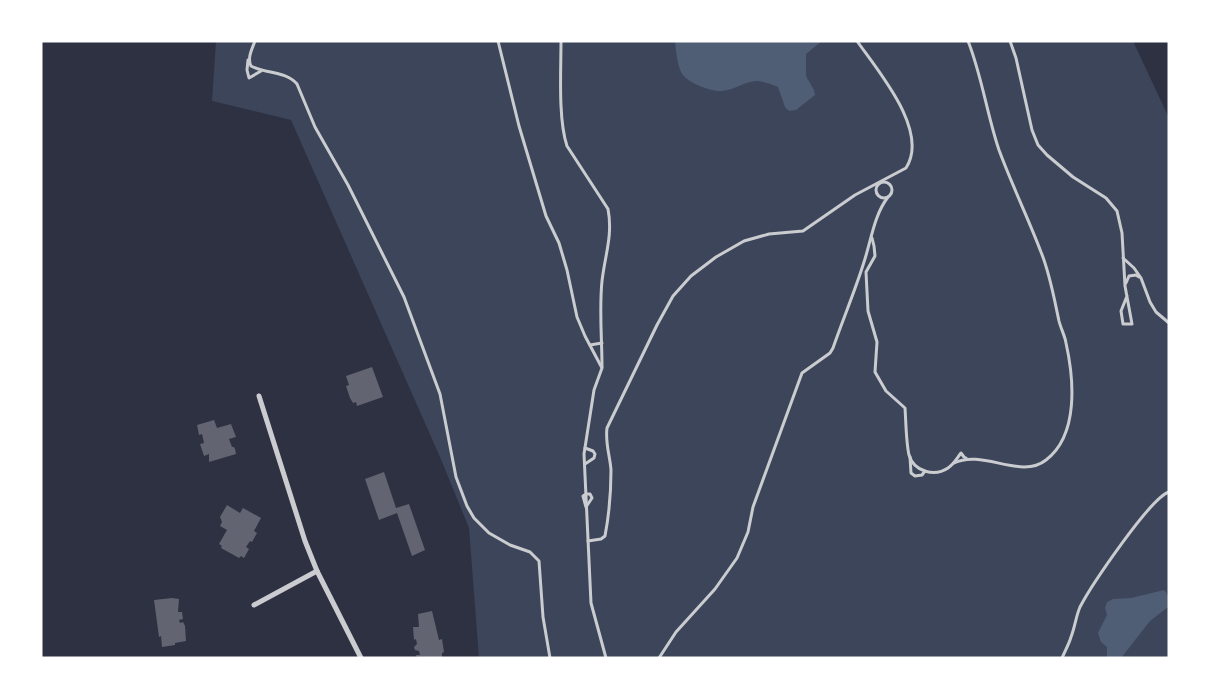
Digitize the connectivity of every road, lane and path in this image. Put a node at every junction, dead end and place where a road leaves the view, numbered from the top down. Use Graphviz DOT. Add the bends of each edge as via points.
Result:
graph roads {
  1 [pos="255,41"];
  2 [pos="498,41"];
  3 [pos="561,41"];
  4 [pos="857,41"];
  5 [pos="968,41"];
  6 [pos="1010,41"];
  7 [pos="249,58"];
  8 [pos="261,70"];
  9 [pos="894,175"];
  10 [pos="873,186"];
  11 [pos="892,188"];
  12 [pos="876,191"];
  13 [pos="888,197"];
  14 [pos="883,198"];
  15 [pos="883,203"];
  16 [pos="871,239"];
  17 [pos="868,247"];
  18 [pos="874,248"];
  19 [pos="1123,258"];
  20 [pos="864,260"];
  21 [pos="1141,278"];
  22 [pos="1125,286"];
  23 [pos="1127,296"];
  24 [pos="1169,323"];
  25 [pos="602,343"];
  26 [pos="590,346"];
  27 [pos="602,368"];
  28 [pos="258,396"];
  29 [pos="585,448"];
  30 [pos="910,455"];
  31 [pos="584,465"];
  32 [pos="925,471"];
  33 [pos="1169,492"];
  34 [pos="588,541"];
  35 [pos="317,571"];
  36 [pos="254,606"];
  37 [pos="361,658"];
  38 [pos="550,658"];
  39 [pos="606,658"];
  40 [pos="659,658"];
  41 [pos="1062,658"];
  1 -- 7 [label="lane"];
  2 -- 26 [label="lane" via="546,216 559,243 577,317"];
  3 -- 25 [label="lane" via="564,138 608,209 610,220 600,310"];
  4 -- 9 [label="lane" via="894,94 908,125 913,146 911,160 906,168"];
  5 -- 32 [label="lane" via="999,150 1042,253 1066,341 1072,381 1070,409 1057,450 1044,462 1013,466 968,458 961,453 948,468 937,473"];
  6 -- 19 [label="lane" via="1038,144 1073,176 1106,198 1117,211"];
  7 -- 8 [label="lane" via="251,66"];
  7 -- 8 [label="lane" via="249,78"];
  8 -- 38 [label="lane" via="285,75 297,84 315,128 348,185 404,297 440,394 456,477 470,512 489,533 530,552 539,561"];
  9 -- 10 [label="lane"];
  9 -- 11 [label="lane"];
  10 -- 12 [label="lane"];
  10 -- 34 [label="lane" via="803,231 744,241 691,276 673,296 607,428 611,470 607,526 602,539"];
  11 -- 12 [label="lane" via="881,182"];
  11 -- 13 [label="lane"];
  12 -- 14 [label="lane"];
  13 -- 14 [label="lane"];
  13 -- 15 [label="lane"];
  14 -- 15 [label="lane"];
  15 -- 16 [label="lane"];
  16 -- 17 [label="lane"];
  16 -- 18 [label="lane"];
  16 -- 20 [label="lane" via="866,246"];
  17 -- 18 [label="lane"];
  17 -- 20 [label="lane"];
  18 -- 30 [label="lane" via="875,256 866,272 868,311 878,342 875,372 886,391 905,408"];
  19 -- 21 [label="lane"];
  19 -- 22 [label="lane"];
  20 -- 40 [label="lane" via="833,348 802,373 737,558 715,589 676,632"];
  21 -- 22 [label="lane" via="1129,276"];
  21 -- 24 [label="lane" via="1156,312"];
  22 -- 23 [label="lane"];
  23 -- 23 [label="lane" via="1121,311 1123,324 1132,324"];
  25 -- 26 [label="lane"];
  25 -- 27 [label="lane"];
  26 -- 27 [label="lane"];
  27 -- 29 [label="lane" via="594,390"];
  28 -- 35 [label="street"];
  29 -- 31 [label="lane"];
  29 -- 31 [label="lane" via="595,454"];
  30 -- 32 [label="lane" via="914,464"];
  30 -- 32 [label="lane" via="911,473 915,476"];
  31 -- 34 [label="lane"];
  33 -- 41 [label="lane" via="1146,513 1088,593"];
  34 -- 39 [label="lane" via="590,603"];
  35 -- 36 [label="street"];
  35 -- 37 [label="street"];
}
